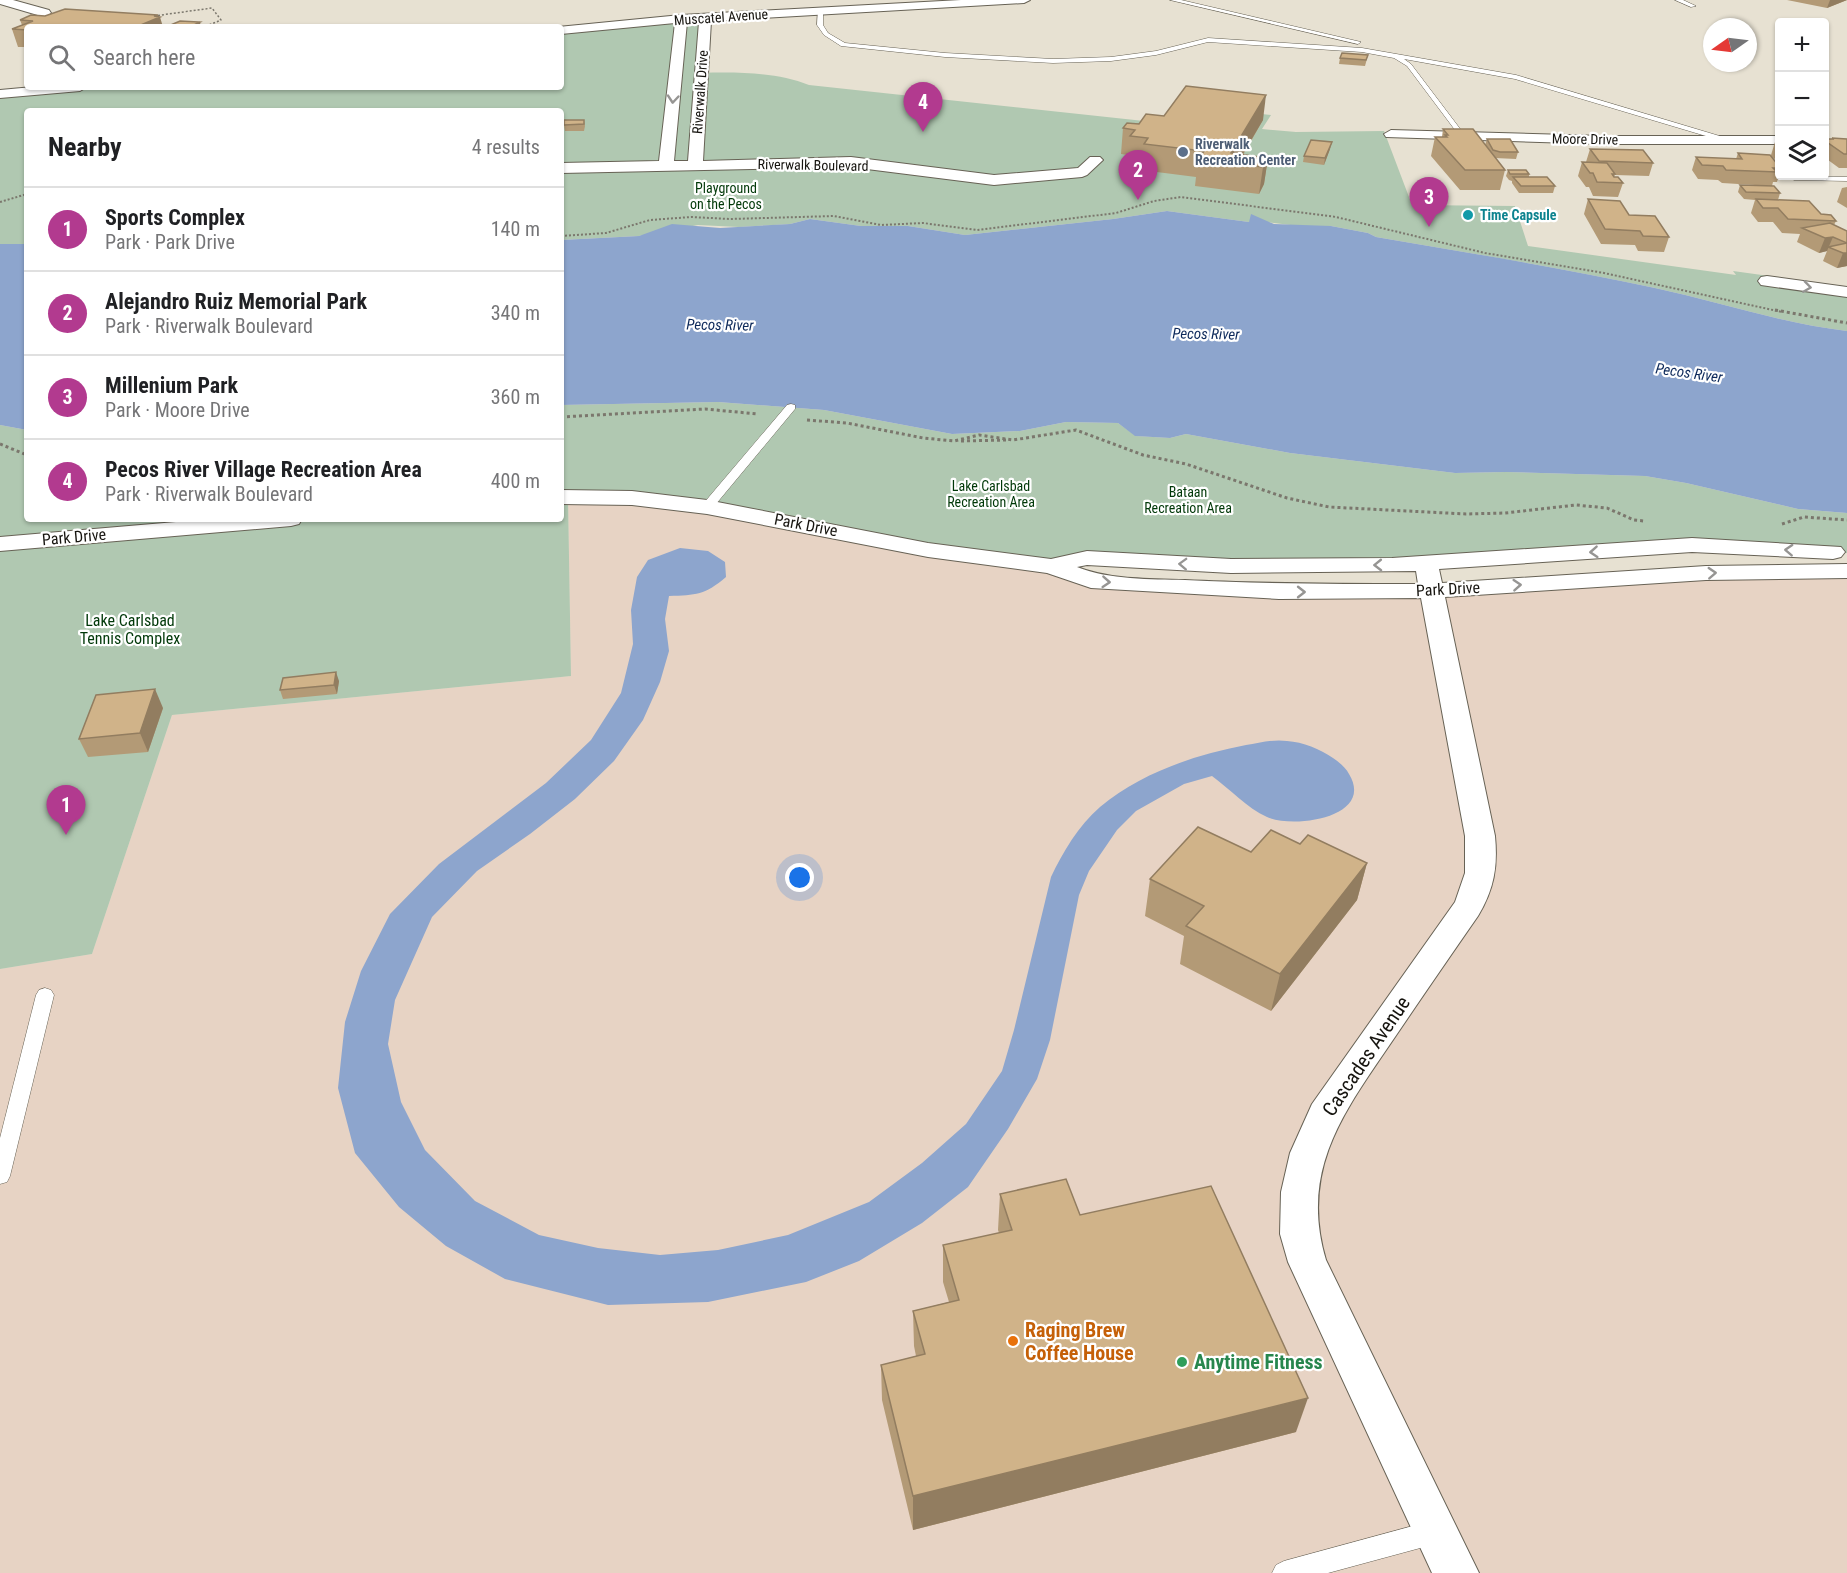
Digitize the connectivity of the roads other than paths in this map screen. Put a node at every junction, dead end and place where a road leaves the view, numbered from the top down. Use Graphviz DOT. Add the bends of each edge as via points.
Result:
graph roads {
  1 [pos="0,0"];
  2 [pos="1024,0"];
  3 [pos="1173,0"];
  4 [pos="1678,0"];
  5 [pos="1693,6"];
  6 [pos="820,11"];
  7 [pos="48,14"];
  8 [pos="705,18"];
  9 [pos="681,19"];
  10 [pos="564,30"];
  11 [pos="1390,55"];
  12 [pos="675,76"];
  13 [pos="700,76"];
  14 [pos="46,90"];
  15 [pos="0,94"];
  16 [pos="1391,134"];
  17 [pos="1461,136"];
  18 [pos="1729,140"];
  19 [pos="1775,140"];
  20 [pos="1095,160"];
  21 [pos="695,165"];
  22 [pos="666,166"];
  23 [pos="564,168"];
  24 [pos="1829,179"];
  25 [pos="1847,180"];
  26 [pos="1767,281"];
  27 [pos="1847,292"];
  28 [pos="791,408"];
  29 [pos="564,497"];
  30 [pos="707,507"];
  31 [pos="256,522"];
  32 [pos="0,544"];
  33 [pos="1847,553"];
  34 [pos="1847,571"];
  35 [pos="1429,577"];
  36 [pos="45,994"];
  37 [pos="0,1176"];
  38 [pos="1436,1532"];
  39 [pos="1284,1573"];
  40 [pos="1456,1573"];
  1 -- 7 [label="street"];
  2 -- 6 [label="street, Muscatel Avenue"];
  3 -- 11 [label="lane" via="1354,41"];
  4 -- 5 [label="lane"];
  6 -- 8 [label="street, Muscatel Avenue"];
  6 -- 11 [label="lane" via="820,25 826,34 843,45 957,56 1053,61 1110,59 1208,40 1345,48"];
  8 -- 9 [label="street, Muscatel Avenue"];
  8 -- 13 [label="street, Riverwalk Drive"];
  9 -- 10 [label="street, Muscatel Avenue"];
  9 -- 12 [label="street, Riverwalk Drive"];
  11 -- 17 [label="lane" via="1409,65"];
  11 -- 18 [label="lane" via="1516,77"];
  12 -- 13 [label="street"];
  12 -- 22 [label="street, Riverwalk Drive, one-way"];
  13 -- 21 [label="street, Riverwalk Drive"];
  14 -- 15 [label="street"];
  16 -- 17 [label="street, Moore Drive"];
  17 -- 18 [label="street, Moore Drive"];
  18 -- 19 [label="street, Moore Drive"];
  20 -- 21 [label="street, Riverwalk Boulevard" via="1083,172 994,180 851,162"];
  21 -- 22 [label="street, Riverwalk Boulevard"];
  22 -- 23 [label="street, Riverwalk Boulevard"];
  24 -- 25 [label="lane"];
  26 -- 27 [label="street, one-way"];
  28 -- 30 [label="lane"];
  29 -- 30 [label="street, Park Drive" via="632,498"];
  30 -- 35 [label="street, Park Drive" via="928,550 1051,566 1091,581 1279,592"];
  31 -- 32 [label="street, Park Drive"];
  33 -- 35 [label="street, Park Drive, one-way" via="1692,545"];
  35 -- 34 [label="street, Park Drive, one-way"];
  35 -- 38 [label="street, Cascades Avenue" via="1480,836 1480,884 1330,1104 1308,1153 1300,1192 1299,1234 1307,1262"];
  36 -- 37 [label="lane"];
  38 -- 39 [label="lane"];
  38 -- 40 [label="street, Cascades Avenue"];
}
